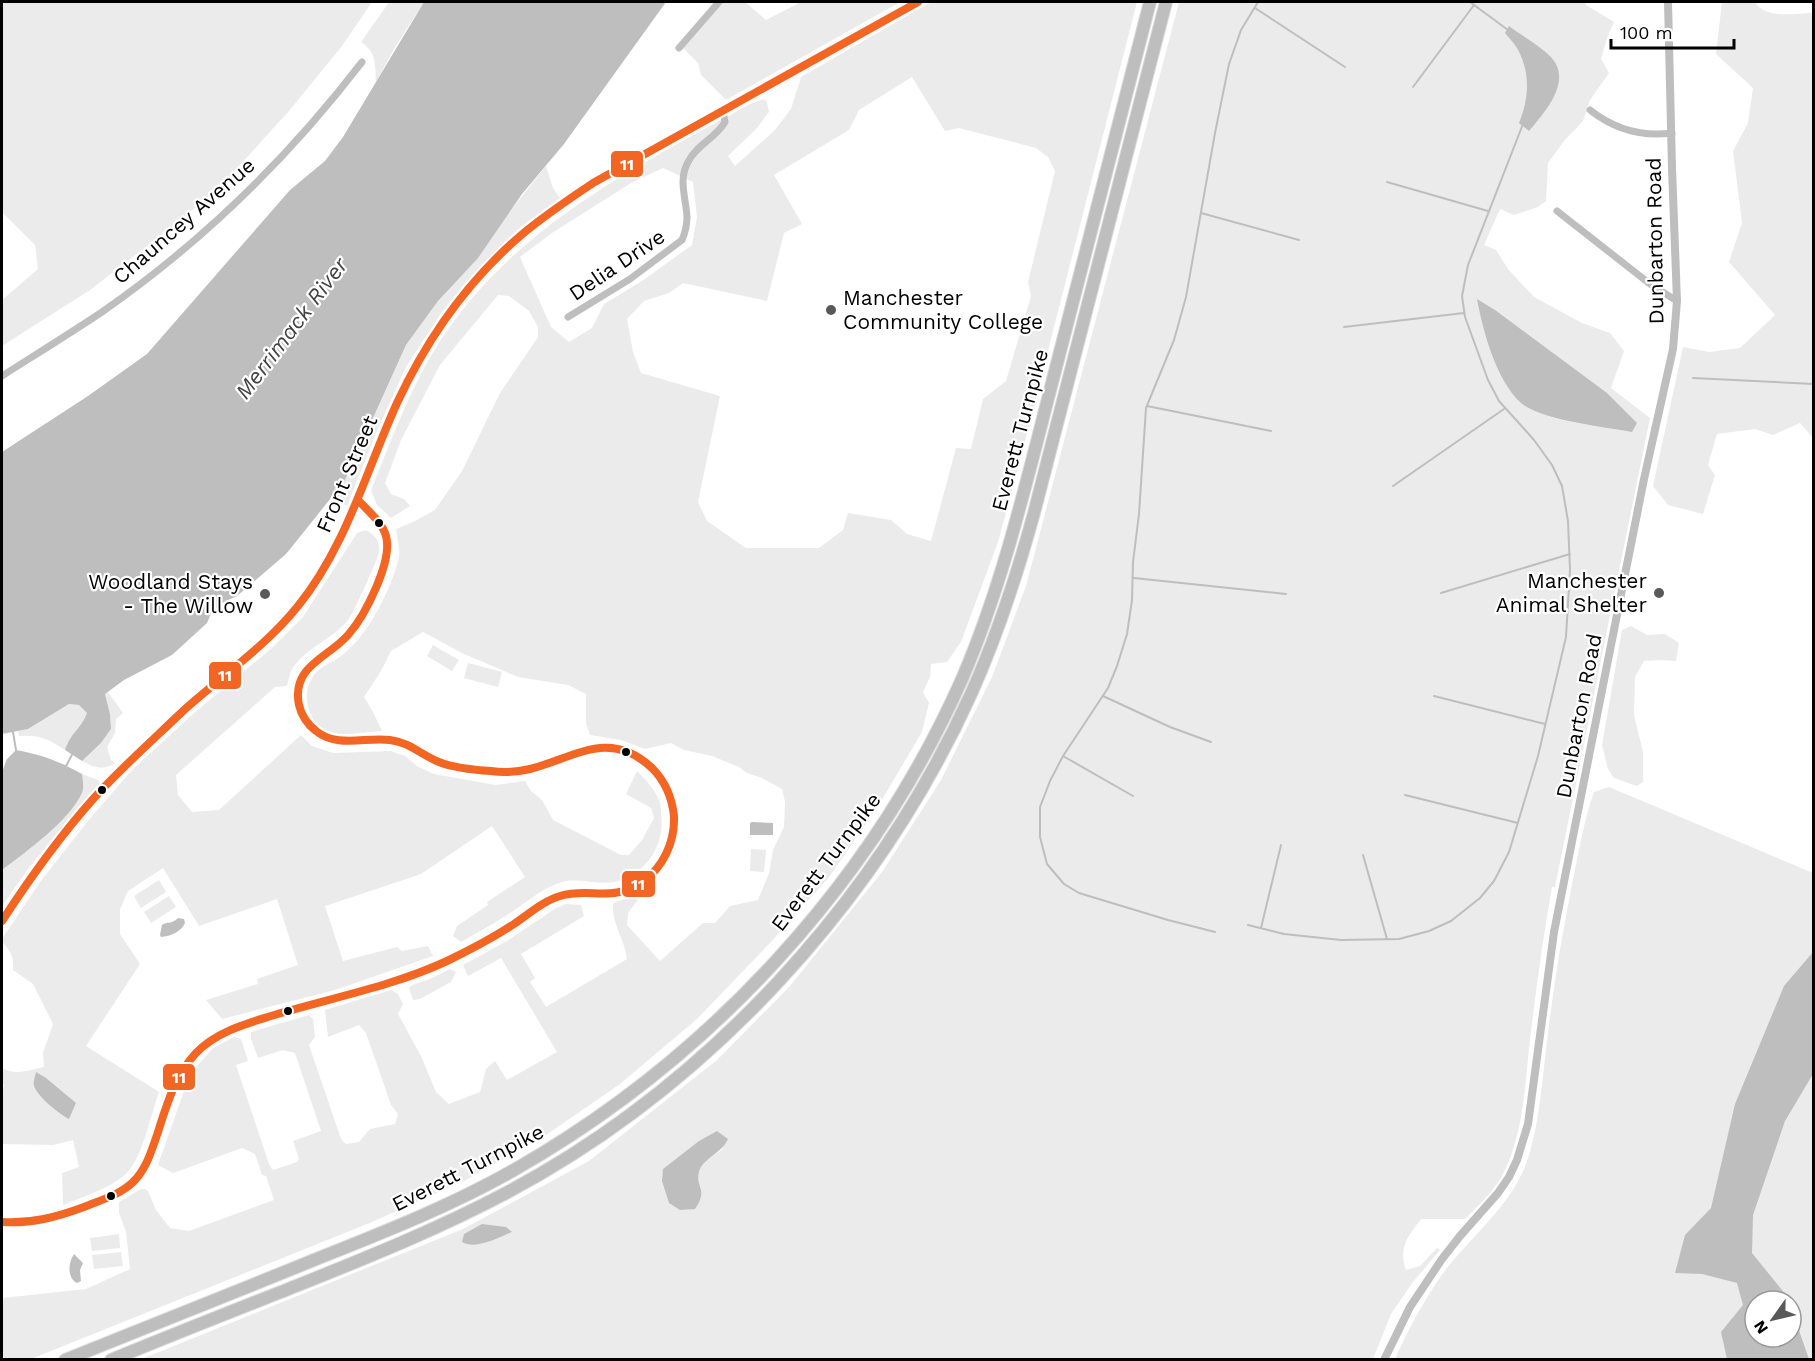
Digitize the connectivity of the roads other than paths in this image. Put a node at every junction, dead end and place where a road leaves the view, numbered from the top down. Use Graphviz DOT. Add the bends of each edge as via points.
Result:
graph roads {
  1 [pos="719,2"];
  2 [pos="918,2"];
  3 [pos="1150,2"];
  4 [pos="1166,2"];
  5 [pos="1668,2"];
  6 [pos="679,48"];
  7 [pos="362,62"];
  8 [pos="1590,110"];
  9 [pos="723,112"];
  10 [pos="1672,133"];
  11 [pos="1557,211"];
  12 [pos="1677,302"];
  13 [pos="568,318"];
  14 [pos="2,375"];
  15 [pos="358,500"];
  16 [pos="2,921"];
  17 [pos="2,1222"];
  18 [pos="65,1359"];
  19 [pos="111,1359"];
  20 [pos="1384,1359"];
  1 -- 6 [label="street"];
  2 -- 9 [label="main road, Front Street"];
  3 -- 18 [label="highway, Everett Turnpike" via="1018,517 989,609 961,681 926,750 870,843 820,910 770,968 701,1035 612,1107 547,1150 404,1224"];
  4 -- 19 [label="highway, Everett Turnpike" via="1034,513 999,624 970,694 927,780 842,907 767,994 706,1052 623,1119 560,1162 424,1234"];
  5 -- 10 [label="street, Dunbarton Road"];
  7 -- 14 [label="street, Chauncey Avenue" via="296,142 192,241 102,312"];
  8 -- 10 [label="street" via="1604,121 1640,133"];
  9 -- 13 [label="street, Delia Drive" via="725,122 721,130 693,155 684,171 687,219 682,240"];
  9 -- 15 [label="main road, Front Street" via="581,192 519,237 478,278 453,308 411,373"];
  10 -- 12 [label="street, Dunbarton Road"];
  11 -- 12 [label="street"];
  12 -- 20 [label="street, Dunbarton Road" via="1673,349 1554,932 1523,1142 1509,1177 1442,1259 1410,1307"];
  15 -- 16 [label="main road, Front Street" via="324,568 290,615 111,781 23,888"];
  15 -- 17 [label="street" via="383,529 386,558 353,628 304,674 298,698 309,726 330,740 395,741 442,763 506,772 542,766 590,748 628,753 655,770 673,805 672,839 666,855 657,870 633,888 613,894 573,893 555,897 489,939 414,975 221,1034 199,1050 181,1073 151,1153 128,1186 51,1219"];
}
